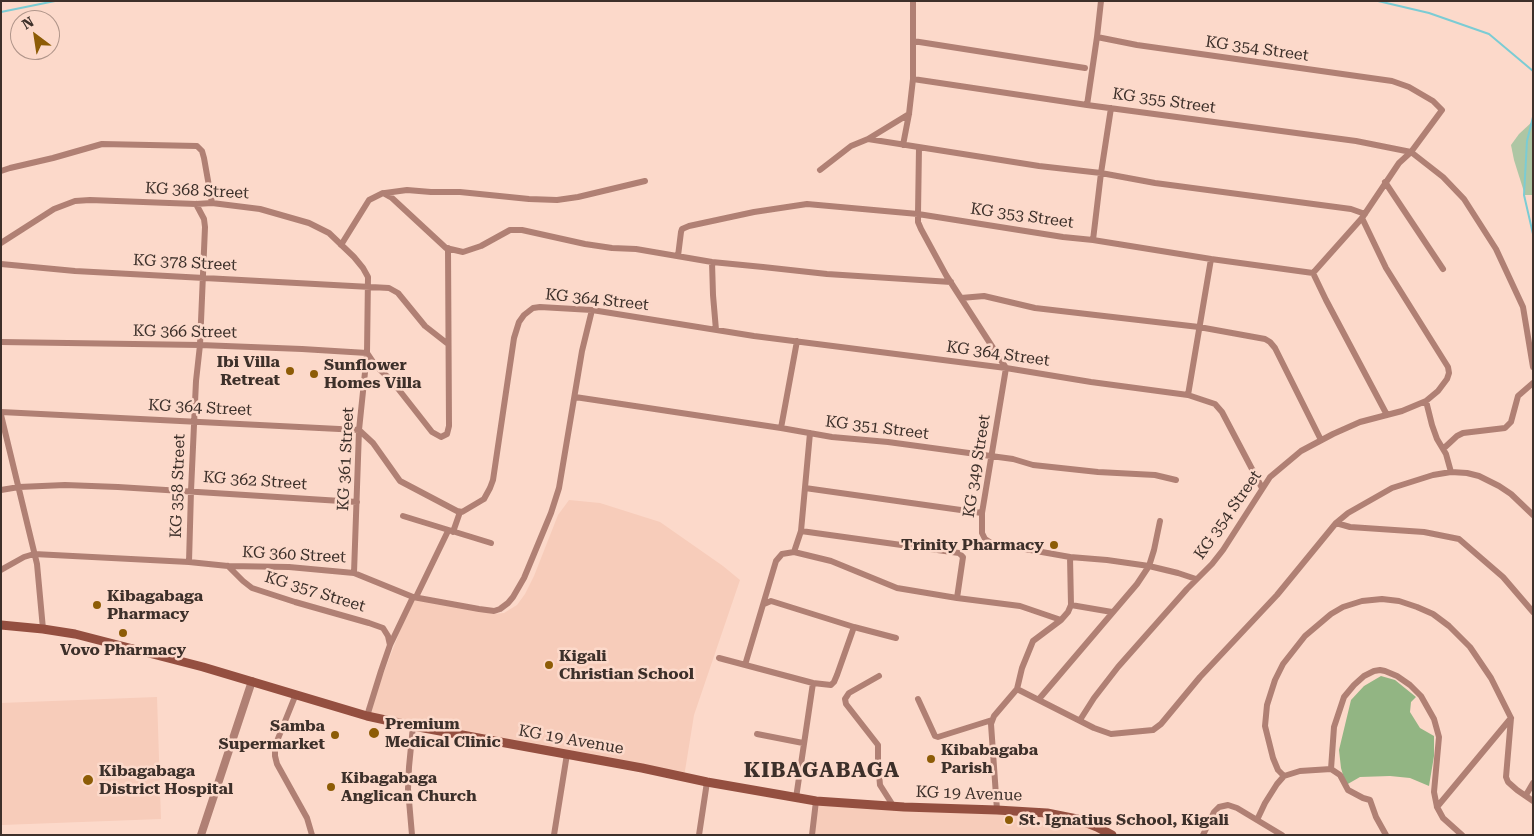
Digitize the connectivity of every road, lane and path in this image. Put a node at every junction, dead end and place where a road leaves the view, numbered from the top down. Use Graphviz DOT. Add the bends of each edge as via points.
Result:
graph roads {
  1 [pos="912,1"];
  2 [pos="1101,1"];
  3 [pos="1096,37"];
  4 [pos="913,41"];
  5 [pos="1085,68"];
  6 [pos="913,78"];
  7 [pos="1087,105"];
  8 [pos="1112,108"];
  9 [pos="909,114"];
  10 [pos="868,138"];
  11 [pos="903,145"];
  12 [pos="918,147"];
  13 [pos="1411,152"];
  14 [pos="820,170"];
  15 [pos="1,172"];
  16 [pos="1101,173"];
  17 [pos="645,181"];
  18 [pos="1385,182"];
  19 [pos="383,193"];
  20 [pos="212,203"];
  21 [pos="196,204"];
  22 [pos="918,214"];
  23 [pos="1364,216"];
  24 [pos="1093,240"];
  25 [pos="1,243"];
  26 [pos="341,245"];
  27 [pos="448,248"];
  28 [pos="678,256"];
  29 [pos="1211,259"];
  30 [pos="712,262"];
  31 [pos="1,264"];
  32 [pos="1444,269"];
  33 [pos="1313,273"];
  34 [pos="202,277"];
  35 [pos="951,282"];
  36 [pos="367,287"];
  37 [pos="961,298"];
  38 [pos="592,310"];
  39 [pos="1199,327"];
  40 [pos="716,330"];
  41 [pos="797,341"];
  42 [pos="1,342"];
  43 [pos="448,344"];
  44 [pos="200,346"];
  45 [pos="367,353"];
  46 [pos="1533,367"];
  47 [pos="1006,368"];
  48 [pos="1533,383"];
  49 [pos="1188,395"];
  50 [pos="575,397"];
  51 [pos="1426,401"];
  52 [pos="1,414"];
  53 [pos="1387,415"];
  54 [pos="195,422"];
  55 [pos="781,428"];
  56 [pos="359,430"];
  57 [pos="810,433"];
  58 [pos="1321,440"];
  59 [pos="1444,449"];
  60 [pos="992,457"];
  61 [pos="1451,472"];
  62 [pos="1176,480"];
  63 [pos="19,487"];
  64 [pos="805,488"];
  65 [pos="1262,488"];
  66 [pos="1,490"];
  67 [pos="191,491"];
  68 [pos="357,502"];
  69 [pos="460,512"];
  70 [pos="982,514"];
  71 [pos="1533,515"];
  72 [pos="404,516"];
  73 [pos="1160,521"];
  74 [pos="1336,523"];
  75 [pos="801,531"];
  76 [pos="450,532"];
  77 [pos="491,543"];
  78 [pos="794,552"];
  79 [pos="34,554"];
  80 [pos="1070,558"];
  81 [pos="189,562"];
  82 [pos="228,566"];
  83 [pos="1149,566"];
  84 [pos="1,570"];
  85 [pos="354,573"];
  86 [pos="1196,579"];
  87 [pos="414,597"];
  88 [pos="957,598"];
  89 [pos="764,604"];
  90 [pos="1071,605"];
  91 [pos="1112,612"];
  92 [pos="1533,612"];
  93 [pos="1061,620"];
  94 [pos="1,625"];
  95 [pos="854,627"];
  96 [pos="43,629"];
  97 [pos="896,638"];
  98 [pos="390,645"];
  99 [pos="719,658"];
  100 [pos="745,665"];
  101 [pos="879,676"];
  102 [pos="252,681"];
  103 [pos="813,683"];
  104 [pos="1017,689"];
  105 [pos="296,694"];
  106 [pos="918,699"];
  107 [pos="1039,699"];
  108 [pos="367,716"];
  109 [pos="1512,718"];
  110 [pos="992,720"];
  111 [pos="1080,720"];
  112 [pos="414,726"];
  113 [pos="757,734"];
  114 [pos="803,743"];
  115 [pos="567,754"];
  116 [pos="1331,769"];
  117 [pos="1284,776"];
  118 [pos="708,782"];
  119 [pos="1533,783"];
  120 [pos="1526,795"];
  121 [pos="796,798"];
  122 [pos="816,801"];
  123 [pos="1533,801"];
  124 [pos="894,806"];
  125 [pos="1437,807"];
  126 [pos="997,810"];
  127 [pos="1257,820"];
  128 [pos="201,835"];
  129 [pos="312,835"];
  130 [pos="412,835"];
  131 [pos="554,835"];
  132 [pos="699,835"];
  133 [pos="812,835"];
  134 [pos="1112,835"];
  135 [pos="1203,835"];
  136 [pos="1282,835"];
  137 [pos="1386,835"];
  138 [pos="1462,835"];
  1 -- 4 [label="street"];
  2 -- 3 [label="street"];
  3 -- 7 [label="street"];
  3 -- 13 [label="street, KG 354 Street" via="1409,87 1442,110"];
  4 -- 5 [label="street"];
  4 -- 6 [label="street"];
  6 -- 7 [label="street, KG 355 Street"];
  6 -- 9 [label="street"];
  7 -- 8 [label="street, KG 355 Street"];
  8 -- 13 [label="street, KG 355 Street" via="1356,141"];
  8 -- 16 [label="street"];
  9 -- 10 [label="street"];
  9 -- 11 [label="street"];
  10 -- 11 [label="street"];
  10 -- 14 [label="street" via="851,146"];
  11 -- 12 [label="street"];
  12 -- 16 [label="street"];
  12 -- 22 [label="street"];
  13 -- 18 [label="street"];
  13 -- 46 [label="street" via="1443,176 1464,200 1496,249 1523,307"];
  15 -- 20 [label="street" via="102,144 197,146 204,158"];
  16 -- 23 [label="street" via="1351,209"];
  16 -- 24 [label="street"];
  17 -- 19 [label="street" via="556,200 460,192 407,190"];
  18 -- 23 [label="street"];
  18 -- 32 [label="street"];
  19 -- 26 [label="street" via="369,200"];
  19 -- 27 [label="street"];
  20 -- 21 [label="street, KG 368 Street"];
  20 -- 26 [label="street, KG 368 Street" via="260,209 309,223 329,233"];
  21 -- 25 [label="street, KG 368 Street" via="74,201 54,209"];
  21 -- 34 [label="street, KG 358 Street" via="204,219"];
  22 -- 24 [label="street, KG 353 Street"];
  22 -- 28 [label="street, KG 353 Street" via="807,204 754,212 685,227 681,232"];
  22 -- 35 [label="street" via="921,229"];
  23 -- 33 [label="street"];
  23 -- 51 [label="street, KG 354 Street" via="1386,268 1448,367 1447,379"];
  24 -- 29 [label="street, KG 353 Street"];
  26 -- 36 [label="street, KG 368 Street" via="363,268 368,277"];
  27 -- 28 [label="street" via="469,251 510,230 522,230 585,244"];
  27 -- 43 [label="street"];
  28 -- 30 [label="street"];
  29 -- 33 [label="street, KG 353 Street"];
  29 -- 39 [label="street"];
  30 -- 35 [label="street"];
  30 -- 40 [label="street"];
  31 -- 34 [label="street, KG 378 Street"];
  33 -- 53 [label="street"];
  34 -- 36 [label="street, KG 378 Street"];
  34 -- 44 [label="street, KG 358 Street"];
  35 -- 37 [label="street"];
  36 -- 43 [label="street, KG 378 Street" via="394,290 425,326"];
  36 -- 45 [label="street, KG 361 Street"];
  37 -- 39 [label="street" via="984,296 1062,312"];
  37 -- 47 [label="street"];
  38 -- 40 [label="street, KG 364 Street"];
  38 -- 50 [label="street, KG 360 Street"];
  38 -- 69 [label="street, KG 364 Street" via="532,308 519,322 493,480 484,499"];
  39 -- 49 [label="street"];
  39 -- 58 [label="street" via="1270,342"];
  40 -- 41 [label="street, KG 364 Street"];
  41 -- 47 [label="street, KG 364 Street"];
  41 -- 55 [label="street"];
  42 -- 44 [label="street, KG 366 Street"];
  43 -- 45 [label="street" via="449,426 447,434 441,437 428,428"];
  44 -- 45 [label="street, KG 366 Street"];
  44 -- 54 [label="street, KG 358 Street"];
  45 -- 56 [label="street, KG 361 Street"];
  47 -- 49 [label="street, KG 364 Street"];
  47 -- 60 [label="street, KG 349 Street"];
  48 -- 59 [label="street" via="1518,396 1511,422 1505,428 1463,433"];
  49 -- 65 [label="street, KG 364 Street" via="1215,404 1222,412"];
  50 -- 55 [label="street, KG 351 Street"];
  50 -- 87 [label="street, KG 360 Street" via="560,488 524,578 508,603 494,611"];
  51 -- 53 [label="street, KG 354 Street"];
  51 -- 59 [label="street" via="1432,425"];
  52 -- 54 [label="street, KG 364 Street"];
  52 -- 63 [label="street"];
  53 -- 58 [label="street, KG 354 Street" via="1360,422"];
  54 -- 56 [label="street, KG 364 Street"];
  54 -- 67 [label="street, KG 358 Street"];
  55 -- 57 [label="street, KG 351 Street"];
  56 -- 68 [label="street, KG 361 Street"];
  56 -- 69 [label="street" via="373,443 400,482"];
  57 -- 60 [label="street, KG 351 Street"];
  57 -- 64 [label="street"];
  58 -- 65 [label="street, KG 354 Street" via="1289,460"];
  59 -- 61 [label="street"];
  60 -- 62 [label="street, KG 351 Street" via="1033,465 1155,475"];
  60 -- 70 [label="street, KG 349 Street"];
  61 -- 71 [label="street" via="1467,473 1493,483 1512,494"];
  61 -- 74 [label="street" via="1392,488"];
  63 -- 66 [label="street, KG 362 Street"];
  63 -- 67 [label="street, KG 362 Street" via="65,485"];
  63 -- 79 [label="street"];
  64 -- 70 [label="street"];
  64 -- 75 [label="street"];
  65 -- 86 [label="street, KG 354 Street" via="1223,550"];
  67 -- 68 [label="street, KG 362 Street"];
  67 -- 81 [label="street, KG 358 Street"];
  68 -- 85 [label="street, KG 361 Street"];
  69 -- 76 [label="street"];
  70 -- 80 [label="street, KG 349 Street" via="982,533 991,543"];
  72 -- 76 [label="street"];
  73 -- 83 [label="street"];
  74 -- 92 [label="street" via="1459,539 1503,577"];
  74 -- 111 [label="street" via="1277,595 1156,728 1111,734"];
  75 -- 78 [label="street"];
  75 -- 88 [label="street" via="959,553 963,557"];
  76 -- 77 [label="street"];
  76 -- 87 [label="street"];
  78 -- 88 [label="street" via="832,561 897,588"];
  78 -- 89 [label="street" via="782,554 776,561"];
  79 -- 81 [label="street, KG 360 Street"];
  79 -- 84 [label="street, KG 360 Street"];
  79 -- 96 [label="street"];
  80 -- 83 [label="street, KG 354 Street"];
  80 -- 90 [label="street"];
  81 -- 82 [label="street, KG 360 Street"];
  82 -- 85 [label="street, KG 360 Street" via="289,566"];
  82 -- 98 [label="street, KG 357 Street" via="252,588 383,628"];
  83 -- 86 [label="street, KG 354 Street"];
  83 -- 91 [label="street"];
  85 -- 87 [label="street, KG 360 Street"];
  86 -- 111 [label="street" via="1118,667"];
  87 -- 98 [label="street"];
  88 -- 93 [label="street" via="1020,606"];
  89 -- 95 [label="street" via="771,601"];
  89 -- 100 [label="street"];
  90 -- 91 [label="street"];
  90 -- 93 [label="street"];
  91 -- 107 [label="street"];
  93 -- 104 [label="street" via="1032,641"];
  94 -- 96 [label="main road, KG 19 Avenue"];
  95 -- 97 [label="street"];
  95 -- 103 [label="street" via="834,682 828,686"];
  96 -- 102 [label="main road, KG 19 Avenue" via="75,634"];
  98 -- 108 [label="street"];
  99 -- 100 [label="street"];
  100 -- 103 [label="street"];
  101 -- 124 [label="street" via="849,693 845,699 878,745 880,785"];
  102 -- 105 [label="main road, KG 19 Avenue"];
  102 -- 128 [label="street"];
  103 -- 114 [label="street"];
  104 -- 107 [label="street"];
  104 -- 110 [label="street"];
  105 -- 108 [label="main road, KG 19 Avenue"];
  105 -- 129 [label="street" via="275,746 275,756 307,818"];
  106 -- 110 [label="street" via="938,737"];
  107 -- 111 [label="street"];
  108 -- 112 [label="main road, KG 19 Avenue"];
  109 -- 117 [label="street" via="1470,647 1449,626 1433,614 1399,601 1362,602 1331,614 1305,636 1275,680 1267,705 1265,726 1273,758"];
  109 -- 120 [label="street" via="1506,777"];
  109 -- 125 [label="street"];
  110 -- 126 [label="street"];
  112 -- 115 [label="main road, KG 19 Avenue"];
  112 -- 130 [label="street" via="408,766"];
  113 -- 114 [label="street"];
  114 -- 121 [label="street"];
  115 -- 118 [label="main road, KG 19 Avenue"];
  115 -- 131 [label="street"];
  116 -- 117 [label="street" via="1300,771"];
  116 -- 125 [label="street" via="1334,727 1344,697 1364,676 1385,670 1421,696 1434,719 1439,737 1434,792"];
  116 -- 137 [label="street" via="1340,775 1348,790 1370,800"];
  117 -- 127 [label="street"];
  118 -- 121 [label="main road, KG 19 Avenue"];
  118 -- 132 [label="street"];
  119 -- 120 [label="street"];
  120 -- 123 [label="street"];
  121 -- 122 [label="main road, KG 19 Avenue"];
  122 -- 124 [label="main road, KG 19 Avenue"];
  122 -- 133 [label="street"];
  124 -- 126 [label="main road, KG 19 Avenue"];
  125 -- 138 [label="street" via="1443,818"];
  126 -- 134 [label="main road, KG 19 Avenue" via="1065,816"];
  127 -- 135 [label="street" via="1228,805 1218,807"];
  127 -- 136 [label="street"];
}
